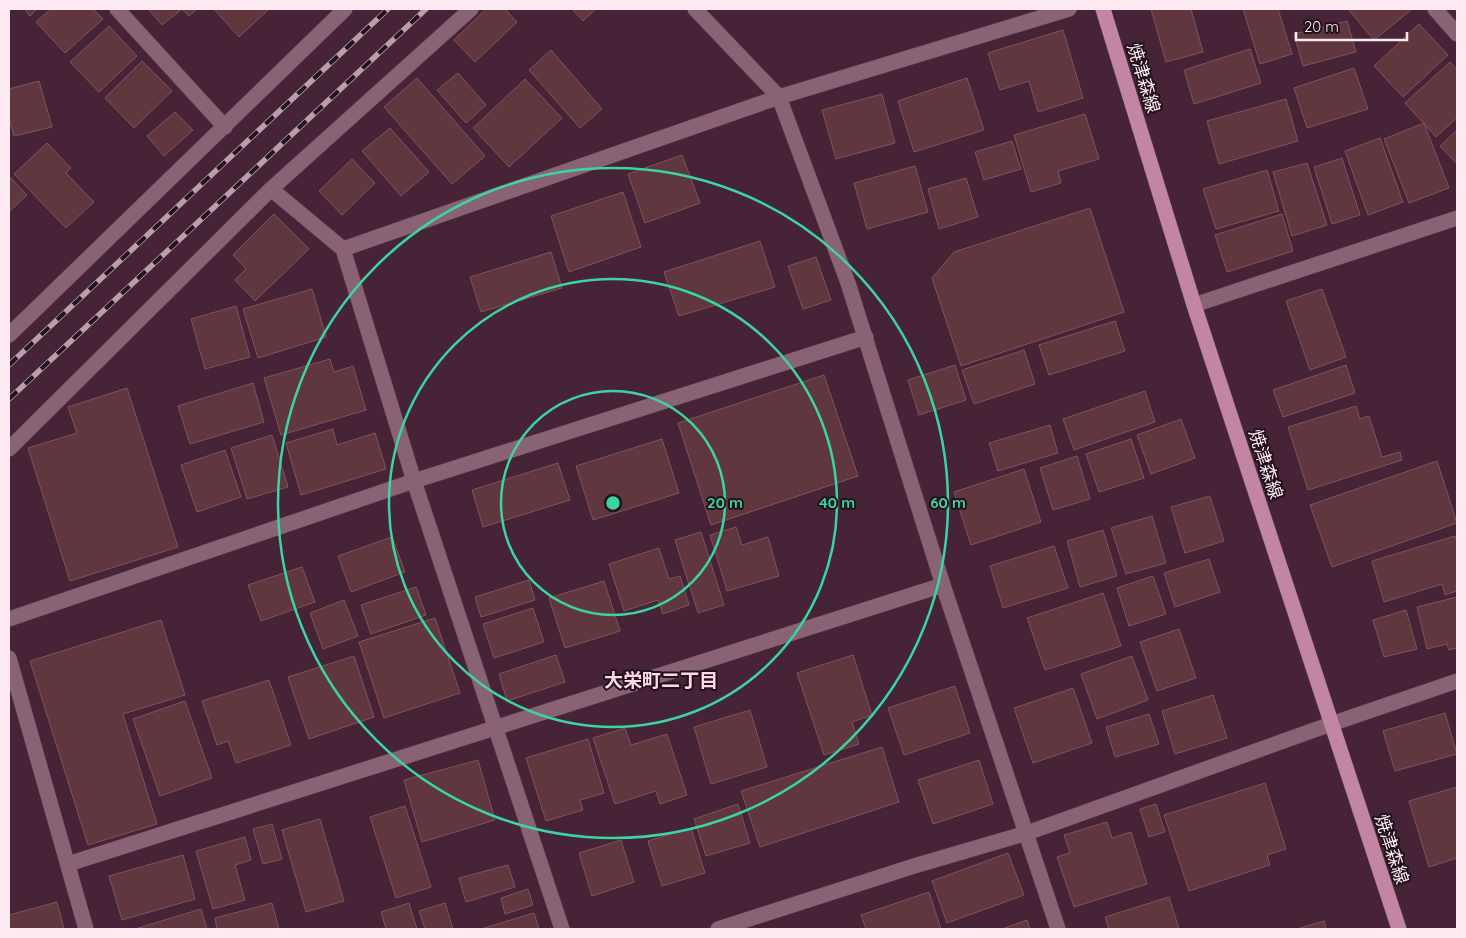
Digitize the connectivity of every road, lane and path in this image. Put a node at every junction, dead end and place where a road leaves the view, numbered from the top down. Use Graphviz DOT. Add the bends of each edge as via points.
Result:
graph roads {
  1 [pos="118,9"];
  2 [pos="345,9"];
  3 [pos="470,9"];
  4 [pos="695,9"];
  5 [pos="1070,9"];
  6 [pos="1103,9"];
  7 [pos="1435,9"];
  8 [pos="1457,34"];
  9 [pos="779,97"];
  10 [pos="225,127"];
  11 [pos="271,189"];
  12 [pos="1457,218"];
  13 [pos="343,249"];
  14 [pos="1194,304"];
  15 [pos="9,336"];
  16 [pos="866,337"];
  17 [pos="9,449"];
  18 [pos="414,481"];
  19 [pos="943,586"];
  20 [pos="9,618"];
  21 [pos="9,658"];
  22 [pos="1457,681"];
  23 [pos="1331,724"];
  24 [pos="496,727"];
  25 [pos="1027,834"];
  26 [pos="68,864"];
  27 [pos="86,929"];
  28 [pos="562,929"];
  29 [pos="718,929"];
  30 [pos="1058,929"];
  31 [pos="1399,929"];
  1 -- 10 [label="street"];
  2 -- 10 [label="street"];
  3 -- 11 [label="street"];
  4 -- 9 [label="street"];
  5 -- 9 [label="street"];
  6 -- 14 [label="main road, 焼津森線"];
  7 -- 8 [label="street"];
  9 -- 13 [label="street"];
  9 -- 16 [label="street"];
  10 -- 15 [label="street"];
  11 -- 13 [label="street"];
  11 -- 17 [label="street"];
  12 -- 14 [label="street"];
  13 -- 18 [label="street"];
  14 -- 23 [label="main road, 焼津森線"];
  16 -- 18 [label="street"];
  16 -- 19 [label="street"];
  18 -- 20 [label="street"];
  18 -- 24 [label="street"];
  19 -- 24 [label="street"];
  19 -- 25 [label="street"];
  21 -- 26 [label="street"];
  22 -- 23 [label="street"];
  23 -- 25 [label="street"];
  23 -- 31 [label="main road, 焼津森線"];
  24 -- 26 [label="street"];
  24 -- 28 [label="street"];
  25 -- 29 [label="street" via="914,866"];
  25 -- 30 [label="street"];
  26 -- 27 [label="street"];
}
